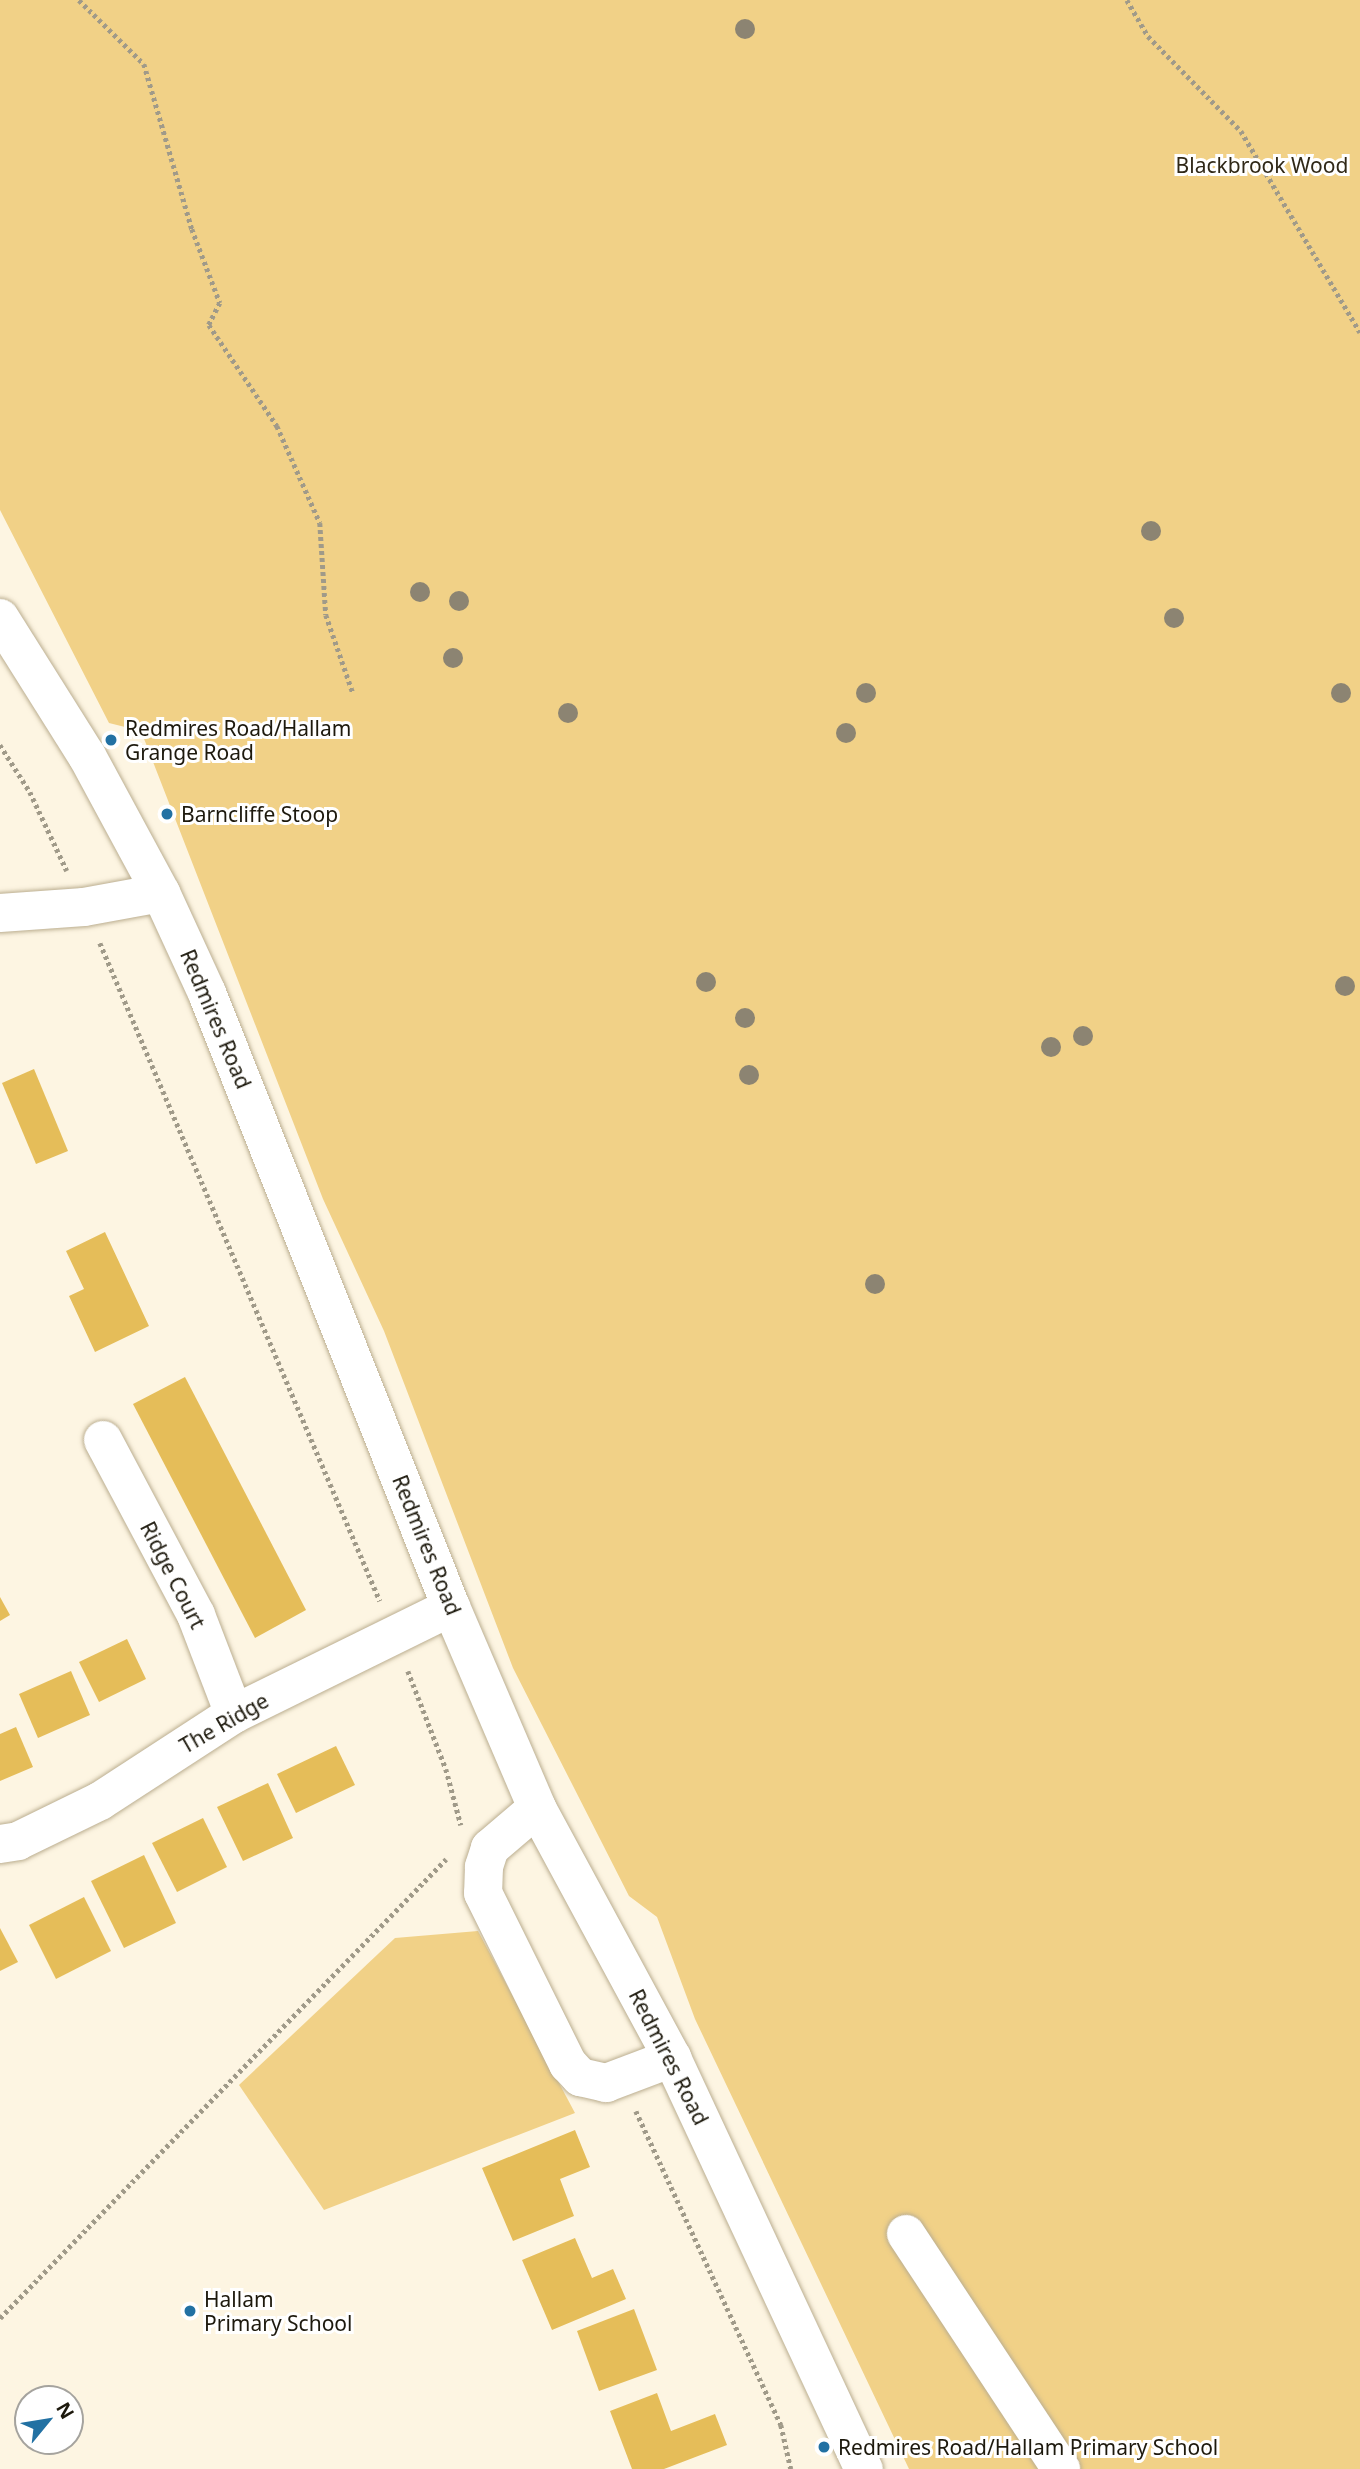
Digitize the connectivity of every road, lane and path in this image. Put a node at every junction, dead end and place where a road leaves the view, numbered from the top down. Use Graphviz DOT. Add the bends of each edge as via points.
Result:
graph roads {
  1 [pos="79,0"];
  2 [pos="1127,0"];
  3 [pos="1360,332"];
  4 [pos="0,618"];
  5 [pos="353,693"];
  6 [pos="0,745"];
  7 [pos="161,894"];
  8 [pos="84,907"];
  9 [pos="0,913"];
  10 [pos="103,1440"];
  11 [pos="451,1607"];
  12 [pos="394,1635"];
  13 [pos="234,1714"];
  14 [pos="537,1808"];
  15 [pos="0,1844"];
  16 [pos="474,1853"];
  17 [pos="672,2058"];
  18 [pos="620,2078"];
  19 [pos="906,2234"];
  20 [pos="0,2318"];
  21 [pos="791,2469"];
  22 [pos="864,2469"];
  23 [pos="1061,2469"];
  1 -- 5 [label="path" via="144,64 192,229 220,303 209,325 277,426 320,523 326,615"];
  2 -- 3 [label="path" via="1148,36 1241,131"];
  4 -- 7 [label="street, Redmires Road" via="87,756"];
  6 -- 8 [label="path" via="30,792"];
  7 -- 8 [label="street"];
  7 -- 11 [label="street, Redmires Road" via="207,993"];
  8 -- 9 [label="street"];
  8 -- 12 [label="path"];
  10 -- 13 [label="street, Ridge Court" via="196,1615"];
  11 -- 12 [label="street, The Ridge"];
  11 -- 14 [label="street, Redmires Road"];
  12 -- 13 [label="street, The Ridge"];
  12 -- 16 [label="path"];
  13 -- 15 [label="street, The Ridge" via="100,1801 19,1841"];
  14 -- 16 [label="street" via="491,1848"];
  14 -- 17 [label="street, Redmires Road"];
  16 -- 18 [label="street" via="484,1893 568,2064 580,2077 606,2083"];
  16 -- 20 [label="path"];
  17 -- 18 [label="street"];
  17 -- 22 [label="street, Redmires Road"];
  18 -- 21 [label="path" via="781,2425"];
  19 -- 23 [label="street"];
}
